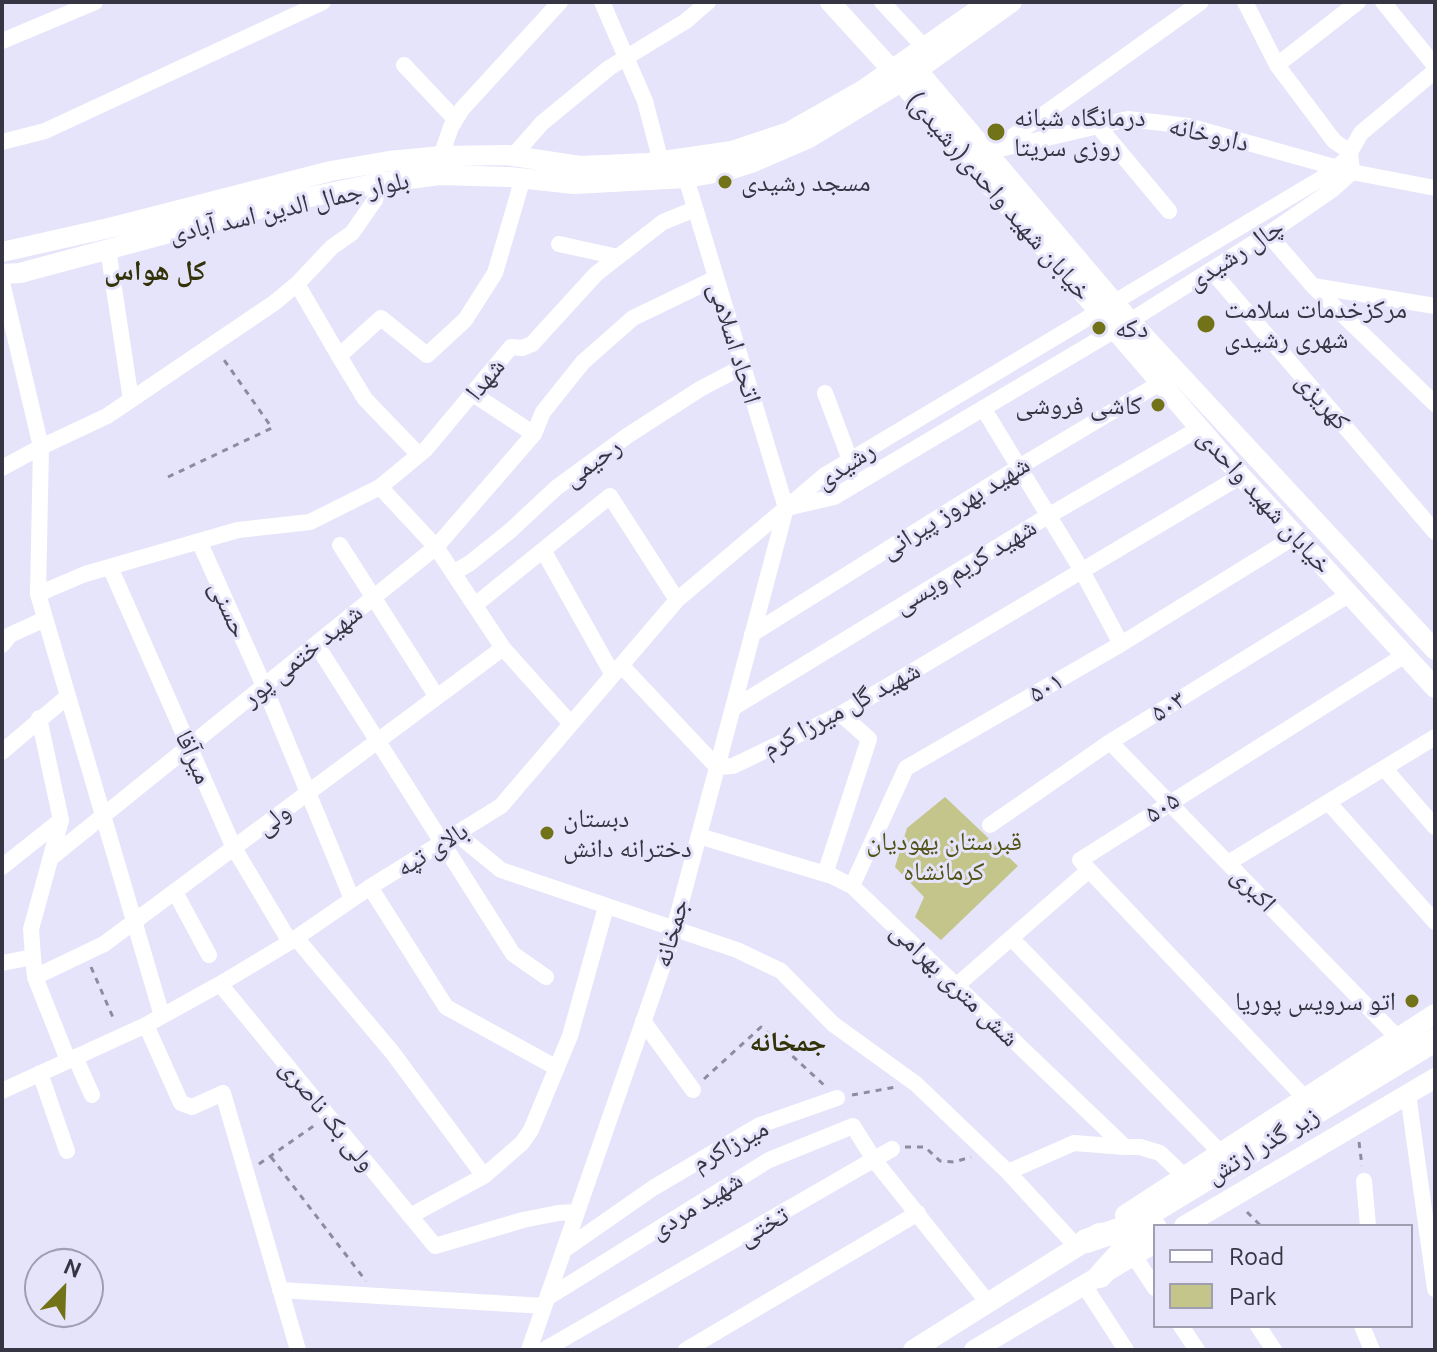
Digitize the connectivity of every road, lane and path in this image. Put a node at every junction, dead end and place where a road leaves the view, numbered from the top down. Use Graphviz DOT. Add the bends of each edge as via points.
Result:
graph roads {
  1 [pos="95,2"];
  2 [pos="323,2"];
  3 [pos="560,2"];
  4 [pos="602,2"];
  5 [pos="708,2"];
  6 [pos="830,2"];
  7 [pos="882,2"];
  8 [pos="989,2"];
  9 [pos="1012,2"];
  10 [pos="1201,2"];
  11 [pos="1245,2"];
  12 [pos="1358,2"];
  13 [pos="1383,2"];
  14 [pos="2,41"];
  15 [pos="924,47"];
  16 [pos="624,57"];
  17 [pos="404,65"];
  18 [pos="1277,65"];
  19 [pos="1435,69"];
  20 [pos="904,74"];
  21 [pos="455,119"];
  22 [pos="1098,126"];
  23 [pos="2,142"];
  24 [pos="990,151"];
  25 [pos="441,156"];
  26 [pos="513,156"];
  27 [pos="661,162"];
  28 [pos="1347,162"];
  29 [pos="377,173"];
  30 [pos="523,178"];
  31 [pos="686,178"];
  32 [pos="1435,188"];
  33 [pos="695,209"];
  34 [pos="1169,211"];
  35 [pos="1268,234"];
  36 [pos="559,244"];
  37 [pos="108,249"];
  38 [pos="2,252"];
  39 [pos="618,257"];
  40 [pos="1211,270"];
  41 [pos="2,274"];
  42 [pos="716,278"];
  43 [pos="2,282"];
  44 [pos="1146,282"];
  45 [pos="297,284"];
  46 [pos="1313,286"];
  47 [pos="1162,301"];
  48 [pos="1435,306"];
  49 [pos="1097,311"];
  50 [pos="1122,326"];
  51 [pos="1095,342"];
  52 [pos="213,345"];
  53 [pos="339,356"];
  54 [pos="742,367"];
  55 [pos="1160,383"];
  56 [pos="825,393"];
  57 [pos="473,394"];
  58 [pos="131,400"];
  59 [pos="1434,402"];
  60 [pos="983,408"];
  61 [pos="1200,428"];
  62 [pos="534,434"];
  63 [pos="41,447"];
  64 [pos="419,455"];
  65 [pos="850,460"];
  66 [pos="1019,467"];
  67 [pos="2,468"];
  68 [pos="1241,476"];
  69 [pos="168,477"];
  70 [pos="380,487"];
  71 [pos="786,508"];
  72 [pos="1048,516"];
  73 [pos="1435,532"];
  74 [pos="1296,536"];
  75 [pos="199,541"];
  76 [pos="340,545"];
  77 [pos="436,547"];
  78 [pos="543,550"];
  79 [pos="110,567"];
  80 [pos="1081,569"];
  81 [pos="453,573"];
  82 [pos="38,594"];
  83 [pos="1350,594"];
  84 [pos="375,597"];
  85 [pos="677,600"];
  86 [pos="475,605"];
  87 [pos="45,619"];
  88 [pos="752,634"];
  89 [pos="1432,640"];
  90 [pos="316,644"];
  91 [pos="1121,644"];
  92 [pos="2,645"];
  93 [pos="503,648"];
  94 [pos="1405,655"];
  95 [pos="617,670"];
  96 [pos="264,686"];
  97 [pos="1435,688"];
  98 [pos="68,696"];
  99 [pos="437,697"];
  100 [pos="733,708"];
  101 [pos="841,714"];
  102 [pos="39,718"];
  103 [pos="571,724"];
  104 [pos="1435,737"];
  105 [pos="377,741"];
  106 [pos="1110,742"];
  107 [pos="190,746"];
  108 [pos="2,752"];
  109 [pos="717,767"];
  110 [pos="1384,768"];
  111 [pos="308,793"];
  112 [pos="1169,802"];
  113 [pos="1328,802"];
  114 [pos="103,816"];
  115 [pos="61,820"];
  116 [pos="990,825"];
  117 [pos="1435,827"];
  118 [pos="699,836"];
  119 [pos="450,838"];
  120 [pos="234,848"];
  121 [pos="52,857"];
  122 [pos="1228,863"];
  123 [pos="2,867"];
  124 [pos="1089,870"];
  125 [pos="825,874"];
  126 [pos="852,886"];
  127 [pos="370,887"];
  128 [pos="175,892"];
  129 [pos="352,899"];
  130 [pos="606,907"];
  131 [pos="134,922"];
  132 [pos="1435,922"];
  133 [pos="674,928"];
  134 [pos="1012,939"];
  135 [pos="293,940"];
  136 [pos="85,953"];
  137 [pos="209,955"];
  138 [pos="33,957"];
  139 [pos="2,963"];
  140 [pos="35,977"];
  141 [pos="546,977"];
  142 [pos="220,984"];
  143 [pos="956,986"];
  144 [pos="1435,1014"];
  145 [pos="162,1016"];
  146 [pos="643,1021"];
  147 [pos="146,1025"];
  148 [pos="121,1037"];
  149 [pos="1397,1037"];
  150 [pos="1435,1040"];
  151 [pos="1435,1058"];
  152 [pos="72,1059"];
  153 [pos="557,1068"];
  154 [pos="40,1073"];
  155 [pos="1435,1078"];
  156 [pos="916,1084"];
  157 [pos="693,1090"];
  158 [pos="2,1091"];
  159 [pos="1408,1094"];
  160 [pos="92,1095"];
  161 [pos="1304,1097"];
  162 [pos="837,1098"];
  163 [pos="328,1115"];
  164 [pos="1359,1142"];
  165 [pos="1125,1147"];
  166 [pos="892,1149"];
  167 [pos="984,1149"];
  168 [pos="67,1151"];
  169 [pos="1220,1152"];
  170 [pos="271,1157"];
  171 [pos="875,1161"];
  172 [pos="246,1172"];
  173 [pos="1008,1172"];
  174 [pos="484,1176"];
  175 [pos="1184,1176"];
  176 [pos="1364,1181"];
  177 [pos="577,1212"];
  178 [pos="1247,1212"];
  179 [pos="918,1213"];
  180 [pos="410,1216"];
  181 [pos="1162,1224"];
  182 [pos="1187,1224"];
  183 [pos="1259,1224"];
  184 [pos="1368,1224"];
  185 [pos="1153,1229"];
  186 [pos="1082,1244"];
  187 [pos="1153,1244"];
  188 [pos="564,1250"];
  189 [pos="1134,1256"];
  190 [pos="1092,1281"];
  191 [pos="1153,1285"];
  192 [pos="1435,1289"];
  193 [pos="280,1290"];
  194 [pos="378,1296"];
  195 [pos="545,1302"];
  196 [pos="989,1304"];
  197 [pos="1182,1328"];
  198 [pos="1259,1328"];
  199 [pos="1364,1328"];
  200 [pos="985,1347"];
  201 [pos="298,1350"];
  202 [pos="308,1350"];
  203 [pos="529,1350"];
  204 [pos="544,1350"];
  205 [pos="686,1350"];
  206 [pos="913,1350"];
  207 [pos="1126,1350"];
  208 [pos="1197,1350"];
  209 [pos="1274,1350"];
  210 [pos="1372,1350"];
  1 -- 14 [label="street"];
  2 -- 23 [label="street" via="45,131"];
  3 -- 21 [label="street"];
  4 -- 16 [label="street"];
  5 -- 16 [label="street"];
  6 -- 20 [label="main road"];
  7 -- 15 [label="street"];
  8 -- 15 [label="main road, بلوار جمال الدین اسد آبادی"];
  9 -- 20 [label="main road, بلوار جمال الدین اسد آبادی"];
  10 -- 24 [label="street"];
  11 -- 18 [label="street"];
  12 -- 18 [label="street"];
  13 -- 19 [label="street"];
  15 -- 20 [label="main road, بلوار جمال الدین اسد آبادی"];
  16 -- 26 [label="street" via="542,123"];
  16 -- 27 [label="street" via="645,101"];
  17 -- 21 [label="street"];
  18 -- 28 [label="street"];
  19 -- 28 [label="street" via="1361,133"];
  20 -- 24 [label="main road, خیابان شهید واحدی(رشیدی)"];
  20 -- 27 [label="main road, بلوار جمال الدین اسد آبادی" via="863,90 789,132 732,151"];
  20 -- 31 [label="main road, بلوار جمال الدین اسد آبادی" via="809,138 726,171"];
  20 -- 49 [label="main road, خیابان شهید واحدی(رشیدی)"];
  21 -- 25 [label="street"];
  22 -- 24 [label="street, داروخانه"];
  22 -- 28 [label="street, داروخانه" via="1128,119 1188,126"];
  22 -- 34 [label="street"];
  24 -- 49 [label="main road, خیابان شهید واحدی(رشیدی)"];
  25 -- 26 [label="main road, بلوار جمال الدین اسد آبادی"];
  25 -- 29 [label="main road, بلوار جمال الدین اسد آبادی"];
  26 -- 27 [label="main road, بلوار جمال الدین اسد آبادی" via="580,166"];
  28 -- 32 [label="street, داروخانه"];
  28 -- 35 [label="street, چال رشیدی"];
  28 -- 44 [label="street, چال رشیدی"];
  29 -- 30 [label="main road, بلوار جمال الدین اسد آبادی"];
  29 -- 37 [label="main road, بلوار جمال الدین اسد آبادی"];
  29 -- 38 [label="main road, بلوار جمال الدین اسد آبادی" via="331,171"];
  29 -- 45 [label="street" via="375,200 352,233"];
  30 -- 31 [label="main road, بلوار جمال الدین اسد آبادی" via="574,184"];
  30 -- 53 [label="street" via="495,273 465,320 427,355 381,318"];
  31 -- 33 [label="street, اتحاد اسلامی"];
  33 -- 39 [label="street, شهدا" via="663,222"];
  33 -- 42 [label="street, اتحاد اسلامی"];
  35 -- 40 [label="street, چال رشیدی"];
  35 -- 46 [label="street"];
  36 -- 39 [label="street"];
  37 -- 41 [label="main road, بلوار جمال الدین اسد آبادی"];
  37 -- 58 [label="street"];
  39 -- 57 [label="street, شهدا" via="532,344 511,347"];
  40 -- 47 [label="street, چال رشیدی"];
  40 -- 73 [label="street, کهریزی"];
  42 -- 54 [label="street, اتحاد اسلامی"];
  42 -- 62 [label="street, شهید ختمی پور" via="633,318 583,362 543,412"];
  43 -- 63 [label="street"];
  44 -- 47 [label="street" via="1148,296"];
  44 -- 49 [label="street, چال رشیدی"];
  45 -- 52 [label="street"];
  45 -- 53 [label="street"];
  46 -- 48 [label="street"];
  46 -- 59 [label="street"];
  47 -- 50 [label="street, چال رشیدی"];
  49 -- 50 [label="main road, خیابان شهید واحدی"];
  49 -- 51 [label="street" via="1092,325"];
  49 -- 65 [label="street, رشیدی"];
  50 -- 51 [label="street, رشیدی"];
  50 -- 55 [label="main road, خیابان شهید واحدی"];
  50 -- 89 [label="main road, خیابان شهید واحدی"];
  51 -- 60 [label="street, رشیدی"];
  52 -- 58 [label="street"];
  52 -- 69 [label="path" via="272,428"];
  53 -- 64 [label="street" via="365,399"];
  54 -- 71 [label="street, اتحاد اسلامی"];
  54 -- 81 [label="street, رحیمی" via="627,436"];
  55 -- 61 [label="main road, خیابان شهید واحدی"];
  55 -- 66 [label="street, شهید بهروز پیرانی"];
  56 -- 65 [label="street"];
  57 -- 62 [label="street"];
  57 -- 64 [label="street, شهدا"];
  58 -- 63 [label="street"];
  60 -- 66 [label="street"];
  60 -- 71 [label="street, رشیدی" via="834,497"];
  61 -- 68 [label="main road, خیابان شهید واحدی"];
  61 -- 72 [label="street, شهید کریم ویسی"];
  62 -- 77 [label="street, شهید ختمی پور"];
  63 -- 67 [label="street"];
  63 -- 82 [label="street"];
  64 -- 70 [label="street, شهدا"];
  65 -- 71 [label="street, رشیدی"];
  66 -- 72 [label="street"];
  66 -- 88 [label="street, شهید بهروز پیرانی"];
  68 -- 74 [label="main road, خیابان شهید واحدی"];
  68 -- 80 [label="street, شهید گل میرزا کرم"];
  70 -- 75 [label="street, شهدا" via="310,522 238,530"];
  70 -- 77 [label="street"];
  71 -- 85 [label="street, بالای تپه"];
  71 -- 88 [label="street, جمخانه"];
  72 -- 80 [label="street"];
  72 -- 100 [label="street, شهید کریم ویسی"];
  74 -- 83 [label="main road, خیابان شهید واحدی"];
  74 -- 91 [label="street, ۵۰۱"];
  75 -- 79 [label="street"];
  75 -- 96 [label="street, حسنی"];
  76 -- 84 [label="street"];
  77 -- 81 [label="street"];
  77 -- 84 [label="street, شهید ختمی پور"];
  78 -- 85 [label="street" via="610,496"];
  78 -- 86 [label="street"];
  78 -- 95 [label="street"];
  79 -- 82 [label="street"];
  79 -- 107 [label="street, میرآقا"];
  80 -- 91 [label="street"];
  80 -- 101 [label="street, شهید گل میرزا کرم"];
  81 -- 86 [label="street"];
  82 -- 87 [label="street"];
  83 -- 94 [label="main road, خیابان شهید واحدی"];
  83 -- 106 [label="street, ۵۰۳"];
  84 -- 90 [label="street, شهید ختمی پور"];
  84 -- 99 [label="street"];
  85 -- 95 [label="street, بالای تپه"];
  86 -- 93 [label="street"];
  87 -- 92 [label="street" via="10,635"];
  87 -- 98 [label="street"];
  88 -- 100 [label="street, جمخانه"];
  90 -- 96 [label="street, شهید ختمی پور"];
  90 -- 105 [label="street"];
  91 -- 126 [label="street, ۵۰۱" via="906,768"];
  93 -- 99 [label="street, ولی"];
  93 -- 103 [label="street"];
  94 -- 97 [label="main road, خیابان شهید واحدی"];
  94 -- 112 [label="street, ۵۰۵"];
  95 -- 103 [label="street, بالای تپه"];
  95 -- 109 [label="street"];
  96 -- 107 [label="street, شهید ختمی پور"];
  96 -- 111 [label="street, حسنی"];
  98 -- 102 [label="street"];
  98 -- 114 [label="street"];
  99 -- 105 [label="street, ولی"];
  100 -- 109 [label="street, جمخانه"];
  101 -- 109 [label="street, شهید گل میرزا کرم" via="733,766"];
  101 -- 125 [label="street" via="869,739"];
  102 -- 108 [label="street"];
  102 -- 115 [label="street"];
  103 -- 119 [label="street, بالای تپه" via="501,806"];
  104 -- 110 [label="street"];
  105 -- 111 [label="street, ولی"];
  105 -- 119 [label="street"];
  106 -- 112 [label="street, اکبری"];
  106 -- 116 [label="street, ۵۰۳"];
  107 -- 114 [label="street, شهید ختمی پور"];
  107 -- 120 [label="street, میرآقا"];
  109 -- 118 [label="street, جمخانه"];
  110 -- 113 [label="street"];
  110 -- 117 [label="street"];
  111 -- 120 [label="street, ولی"];
  111 -- 129 [label="street, حسنی"];
  112 -- 122 [label="street, اکبری"];
  112 -- 124 [label="street, ۵۰۵" via="1080,860"];
  113 -- 122 [label="street"];
  113 -- 132 [label="street"];
  114 -- 121 [label="street, شهید ختمی پور"];
  114 -- 131 [label="street"];
  115 -- 121 [label="street"];
  115 -- 123 [label="street"];
  118 -- 125 [label="street, شش متری بهرامی"];
  118 -- 133 [label="street, جمخانه"];
  119 -- 127 [label="street, بالای تپه"];
  119 -- 130 [label="street" via="501,870"];
  119 -- 141 [label="street" via="513,954"];
  120 -- 128 [label="street, ولی"];
  120 -- 135 [label="street, میرآقا"];
  121 -- 138 [label="street" via="31,929"];
  122 -- 149 [label="street, اکبری"];
  124 -- 134 [label="street, ۵۰۵"];
  124 -- 161 [label="street"];
  125 -- 126 [label="street, شش متری بهرامی"];
  126 -- 143 [label="street, شش متری بهرامی"];
  127 -- 129 [label="street, بالای تپه"];
  127 -- 153 [label="street" via="446,1007"];
  128 -- 131 [label="street, ولی"];
  128 -- 137 [label="street"];
  129 -- 135 [label="street, بالای تپه"];
  130 -- 133 [label="street"];
  130 -- 153 [label="street"];
  131 -- 136 [label="street, ولی"];
  131 -- 145 [label="street"];
  133 -- 146 [label="street, جمخانه"];
  133 -- 156 [label="street" via="781,971 833,1024"];
  134 -- 143 [label="street, ۵۰۵"];
  134 -- 169 [label="street"];
  135 -- 142 [label="street, بالای تپه"];
  135 -- 174 [label="street, میرآقا" via="392,1052"];
  136 -- 140 [label="street, ولی"];
  136 -- 148 [label="path"];
  138 -- 139 [label="street"];
  138 -- 140 [label="street"];
  140 -- 152 [label="street"];
  142 -- 145 [label="street, بالای تپه"];
  142 -- 163 [label="street, ولی بک ناصری"];
  143 -- 165 [label="street, شش متری بهرامی"];
  144 -- 149 [label="main road"];
  145 -- 147 [label="street, بالای تپه"];
  146 -- 157 [label="street"];
  146 -- 177 [label="street, جمخانه"];
  147 -- 148 [label="street, بالای تپه"];
  147 -- 172 [label="street" via="181,1103 192,1107 223,1093"];
  148 -- 152 [label="street, بالای تپه"];
  149 -- 161 [label="main road"];
  150 -- 186 [label="highway, زیر گذر ارتش" via="1125,1228"];
  151 -- 181 [label="highway, زیر گذر ارتش"];
  152 -- 154 [label="street, بالای تپه"];
  152 -- 160 [label="street"];
  153 -- 174 [label="street" via="531,1130"];
  154 -- 158 [label="street, بالای تپه"];
  154 -- 168 [label="street"];
  155 -- 159 [label="main road"];
  156 -- 162 [label="path"];
  156 -- 167 [label="street"];
  157 -- 162 [label="path" via="761,1027"];
  159 -- 182 [label="main road"];
  159 -- 192 [label="street"];
  161 -- 169 [label="main road"];
  162 -- 188 [label="street, میرزاکرم" via="760,1125 653,1188"];
  163 -- 170 [label="path"];
  163 -- 180 [label="street, ولی بک ناصری"];
  164 -- 176 [label="path"];
  165 -- 173 [label="street" via="1074,1143"];
  165 -- 175 [label="street" via="1160,1153"];
  166 -- 167 [label="path" via="925,1147 940,1161 954,1162"];
  166 -- 171 [label="street, تختی"];
  167 -- 173 [label="street"];
  169 -- 175 [label="main road"];
  170 -- 172 [label="path"];
  170 -- 194 [label="path"];
  171 -- 179 [label="street"];
  171 -- 195 [label="street, شهید مردی" via="853,1126 769,1160"];
  171 -- 204 [label="street, تختی"];
  172 -- 193 [label="street"];
  173 -- 186 [label="street"];
  174 -- 180 [label="street"];
  175 -- 186 [label="main road"];
  176 -- 184 [label="street"];
  177 -- 180 [label="street, ولی بک ناصری" via="523,1220 435,1246"];
  177 -- 188 [label="street, جمخانه"];
  178 -- 183 [label="path"];
  179 -- 196 [label="street"];
  179 -- 205 [label="street"];
  185 -- 190 [label="highway, زیر گذر ارتش" via="1129,1244"];
  186 -- 196 [label="main road"];
  187 -- 189 [label="main road"];
  188 -- 195 [label="street, جمخانه"];
  189 -- 190 [label="main road"];
  189 -- 191 [label="street"];
  190 -- 200 [label="main road"];
  190 -- 207 [label="street"];
  193 -- 194 [label="street"];
  193 -- 201 [label="street"];
  194 -- 195 [label="street"];
  195 -- 203 [label="street, جمخانه"];
  196 -- 206 [label="main road"];
  197 -- 208 [label="street"];
  198 -- 209 [label="street"];
  199 -- 210 [label="street"];
  201 -- 202 [label="street"];
}
